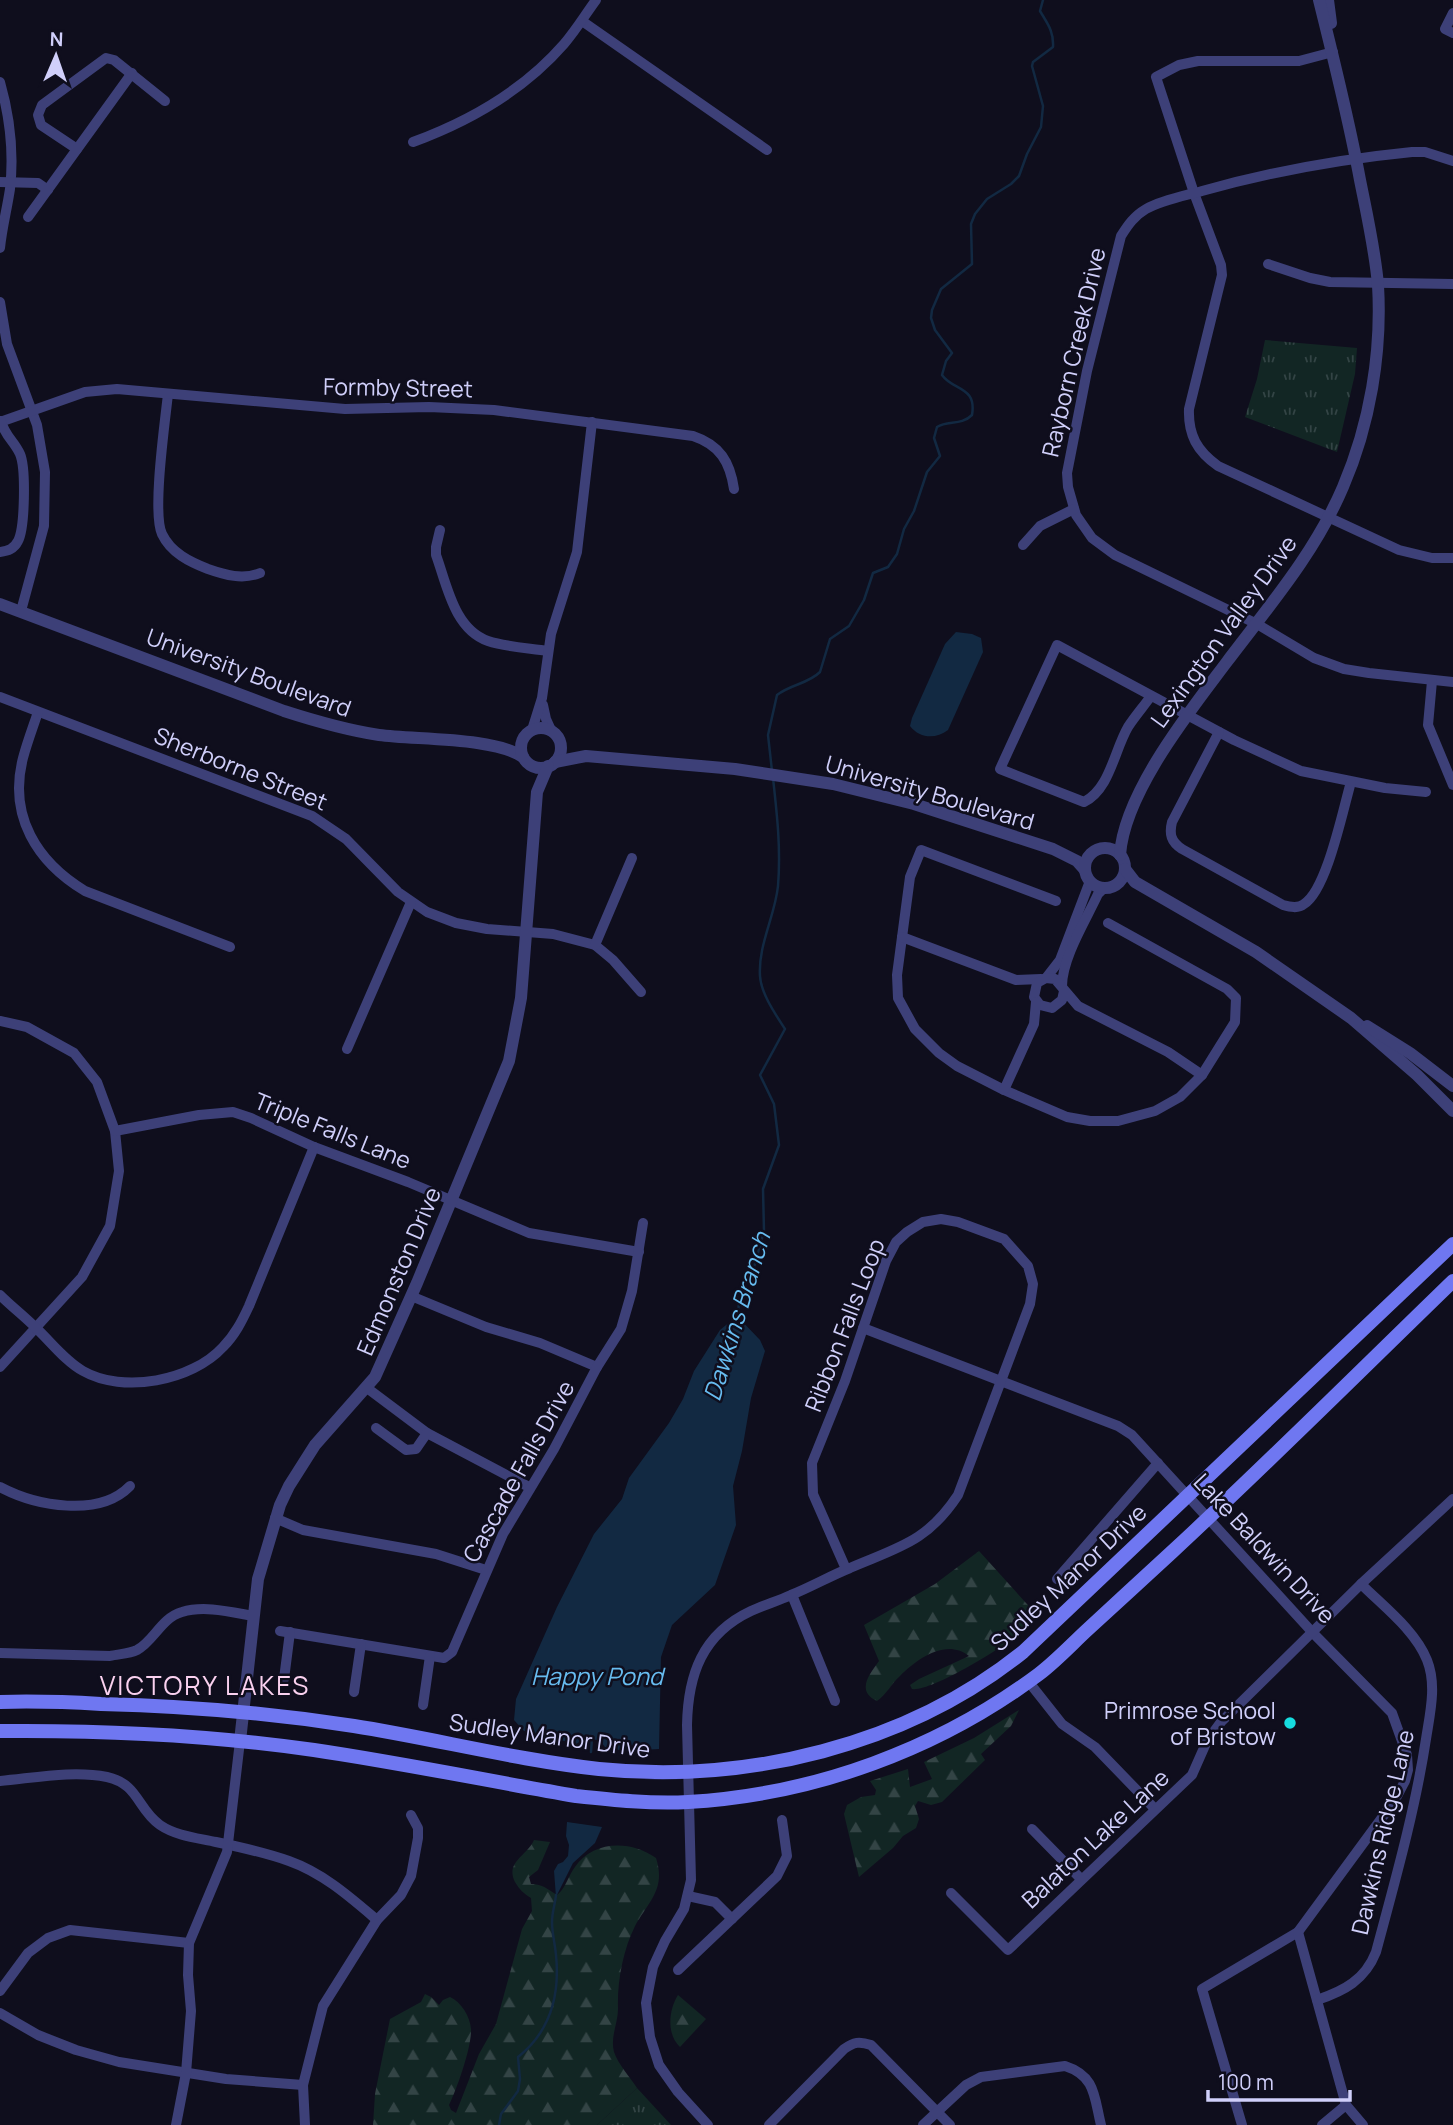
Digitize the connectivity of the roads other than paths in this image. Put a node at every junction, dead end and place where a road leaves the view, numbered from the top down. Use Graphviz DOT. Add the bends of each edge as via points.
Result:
graph roads {
  1 [pos="596,0"];
  2 [pos="1319,0"];
  3 [pos="1328,0"];
  4 [pos="1453,13"];
  5 [pos="582,21"];
  6 [pos="1453,33"];
  7 [pos="1333,52"];
  8 [pos="132,73"];
  9 [pos="0,82"];
  10 [pos="165,100"];
  11 [pos="413,142"];
  12 [pos="77,149"];
  13 [pos="767,150"];
  14 [pos="1356,159"];
  15 [pos="1453,161"];
  16 [pos="5,183"];
  17 [pos="48,190"];
  18 [pos="1194,193"];
  19 [pos="28,217"];
  20 [pos="0,248"];
  21 [pos="1268,264"];
  22 [pos="1378,284"];
  23 [pos="1453,284"];
  24 [pos="0,302"];
  25 [pos="168,394"];
  26 [pos="33,410"];
  27 [pos="0,421"];
  28 [pos="592,422"];
  29 [pos="734,489"];
  30 [pos="1074,509"];
  31 [pos="1328,518"];
  32 [pos="440,530"];
  33 [pos="1023,545"];
  34 [pos="0,552"];
  35 [pos="1453,558"];
  36 [pos="260,573"];
  37 [pos="0,604"];
  38 [pos="21,611"];
  39 [pos="1256,624"];
  40 [pos="548,651"];
  41 [pos="1432,681"];
  42 [pos="1453,682"];
  43 [pos="1151,695"];
  44 [pos="0,697"];
  45 [pos="542,698"];
  46 [pos="38,712"];
  47 [pos="1187,715"];
  48 [pos="551,730"];
  49 [pos="1219,732"];
  50 [pos="529,733"];
  51 [pos="560,742"];
  52 [pos="492,745"];
  53 [pos="586,756"];
  54 [pos="526,760"];
  55 [pos="552,764"];
  56 [pos="1351,782"];
  57 [pos="1453,785"];
  58 [pos="537,792"];
  59 [pos="1426,792"];
  60 [pos="1126,823"];
  61 [pos="1053,849"];
  62 [pos="1098,850"];
  63 [pos="1120,855"];
  64 [pos="632,858"];
  65 [pos="1125,869"];
  66 [pos="1088,875"];
  67 [pos="1108,887"];
  68 [pos="1056,901"];
  69 [pos="411,902"];
  70 [pos="1170,904"];
  71 [pos="1108,923"];
  72 [pos="525,930"];
  73 [pos="902,937"];
  74 [pos="595,945"];
  75 [pos="230,947"];
  76 [pos="1043,979"];
  77 [pos="1016,980"];
  78 [pos="1063,988"];
  79 [pos="641,992"];
  80 [pos="1035,1000"];
  81 [pos="1078,1006"];
  82 [pos="1055,1007"];
  83 [pos="1351,1018"];
  84 [pos="0,1021"];
  85 [pos="1034,1024"];
  86 [pos="347,1049"];
  87 [pos="1202,1074"];
  88 [pos="1453,1086"];
  89 [pos="1004,1090"];
  90 [pos="1453,1111"];
  91 [pos="115,1130"];
  92 [pos="314,1147"];
  93 [pos="451,1201"];
  94 [pos="643,1223"];
  95 [pos="1453,1244"];
  96 [pos="639,1252"];
  97 [pos="1453,1281"];
  98 [pos="0,1295"];
  99 [pos="411,1296"];
  100 [pos="35,1327"];
  101 [pos="863,1328"];
  102 [pos="0,1367"];
  103 [pos="597,1367"];
  104 [pos="1000,1381"];
  105 [pos="367,1388"];
  106 [pos="376,1428"];
  107 [pos="427,1433"];
  108 [pos="1158,1463"];
  109 [pos="130,1486"];
  110 [pos="0,1487"];
  111 [pos="530,1487"];
  112 [pos="1189,1496"];
  113 [pos="1451,1505"];
  114 [pos="275,1518"];
  115 [pos="1209,1518"];
  116 [pos="846,1569"];
  117 [pos="486,1570"];
  118 [pos="1057,1579"];
  119 [pos="1361,1584"];
  120 [pos="792,1595"];
  121 [pos="253,1616"];
  122 [pos="1313,1633"];
  123 [pos="361,1644"];
  124 [pos="0,1653"];
  125 [pos="430,1656"];
  126 [pos="284,1679"];
  127 [pos="1028,1681"];
  128 [pos="354,1692"];
  129 [pos="835,1701"];
  130 [pos="0,1702"];
  131 [pos="423,1705"];
  132 [pos="243,1711"];
  133 [pos="0,1731"];
  134 [pos="240,1741"];
  135 [pos="688,1773"];
  136 [pos="0,1781"];
  137 [pos="689,1802"];
  138 [pos="1155,1809"];
  139 [pos="411,1815"];
  140 [pos="782,1819"];
  141 [pos="1032,1829"];
  142 [pos="228,1844"];
  143 [pos="1081,1879"];
  144 [pos="951,1893"];
  145 [pos="688,1896"];
  146 [pos="732,1919"];
  147 [pos="377,1920"];
  148 [pos="1298,1931"];
  149 [pos="189,1942"];
  150 [pos="678,1970"];
  151 [pos="0,1991"];
  152 [pos="1317,2000"];
  153 [pos="0,2013"];
  154 [pos="186,2073"];
  155 [pos="303,2085"];
  156 [pos="1346,2105"];
  157 [pos="937,2112"];
  158 [pos="176,2125"];
  159 [pos="305,2125"];
  160 [pos="708,2125"];
  161 [pos="769,2125"];
  162 [pos="923,2125"];
  163 [pos="950,2125"];
  164 [pos="1101,2125"];
  165 [pos="1242,2125"];
  166 [pos="1322,2125"];
  167 [pos="1363,2125"];
  1 -- 5 [label="street"];
  2 -- 7 [label="street, Lexington Valley Drive"];
  3 -- 7 [label="street, Lexington Valley Drive"];
  4 -- 6 [label="street" via="1445,29"];
  5 -- 11 [label="street" via="524,84 483,110"];
  5 -- 13 [label="street"];
  7 -- 14 [label="street, Lexington Valley Drive"];
  7 -- 18 [label="street" via="1290,61 1193,62 1156,76"];
  8 -- 10 [label="street"];
  8 -- 12 [label="street"];
  8 -- 12 [label="street" via="106,58 42,105 41,125"];
  9 -- 16 [label="street" via="12,149"];
  12 -- 17 [label="street"];
  14 -- 15 [label="street, Rayborn Creek Drive" via="1425,152"];
  14 -- 18 [label="street, Rayborn Creek Drive"];
  14 -- 22 [label="street, Lexington Valley Drive"];
  16 -- 17 [label="street" via="38,183"];
  16 -- 20 [label="street"];
  17 -- 19 [label="street"];
  18 -- 30 [label="street, Rayborn Creek Drive" via="1149,208 1131,221 1121,236 1068,459"];
  18 -- 31 [label="street" via="1222,275 1189,409 1193,441 1218,466"];
  21 -- 22 [label="street" via="1330,282"];
  22 -- 23 [label="street"];
  22 -- 31 [label="street, Lexington Valley Drive" via="1378,346 1369,404 1350,468"];
  24 -- 26 [label="street" via="7,344"];
  25 -- 26 [label="street, Formby Street" via="101,390"];
  25 -- 28 [label="street, Formby Street" via="345,409 494,410"];
  25 -- 36 [label="street" via="158,513 162,534 193,563 239,577"];
  26 -- 27 [label="street, Formby Street"];
  26 -- 38 [label="street" via="42,448 46,503 40,548"];
  27 -- 34 [label="street" via="20,454 24,494 19,540"];
  28 -- 29 [label="street, Formby Street" via="701,439 725,458"];
  28 -- 40 [label="street" via="577,552"];
  30 -- 33 [label="street" via="1040,526"];
  30 -- 39 [label="street, Rayborn Creek Drive" via="1083,527 1103,547"];
  31 -- 35 [label="street" via="1399,550"];
  31 -- 39 [label="street, Lexington Valley Drive" via="1289,582"];
  32 -- 40 [label="street" via="436,555 455,609 469,630 489,641"];
  37 -- 38 [label="street, University Boulevard"];
  38 -- 52 [label="street, University Boulevard" via="331,726"];
  39 -- 41 [label="street, Rayborn Creek Drive" via="1314,658 1344,668"];
  39 -- 47 [label="street, Lexington Valley Drive"];
  40 -- 45 [label="street"];
  41 -- 42 [label="street, Rayborn Creek Drive"];
  41 -- 57 [label="street" via="1428,725"];
  43 -- 43 [label="street" via="1128,727 1100,790 1091,799 1084,802 1000,769 1057,645"];
  43 -- 47 [label="street"];
  44 -- 46 [label="street, Sherborne Street"];
  45 -- 48 [label="street"];
  45 -- 50 [label="street"];
  46 -- 69 [label="street, Sherborne Street" via="312,816 346,839"];
  46 -- 75 [label="street" via="19,788 28,831 43,859 85,891"];
  47 -- 49 [label="street"];
  47 -- 60 [label="street, Lexington Valley Drive" via="1172,734"];
  48 -- 50 [label="street"];
  48 -- 51 [label="street"];
  49 -- 56 [label="street" via="1301,771"];
  49 -- 56 [label="street" via="1172,822 1171,837 1175,845 1283,905 1298,907 1314,894"];
  50 -- 52 [label="street, University Boulevard" via="510,743"];
  50 -- 54 [label="street" via="521,748"];
  51 -- 53 [label="street, University Boulevard"];
  51 -- 55 [label="street" via="560,754"];
  52 -- 54 [label="street, University Boulevard"];
  53 -- 55 [label="street, University Boulevard"];
  53 -- 61 [label="street, University Boulevard" via="812,780 914,804"];
  54 -- 55 [label="street" via="538,767"];
  54 -- 58 [label="street, Edmonston Drive"];
  55 -- 58 [label="street, Edmonston Drive"];
  56 -- 59 [label="street"];
  58 -- 72 [label="street, Edmonston Drive"];
  60 -- 62 [label="street, Lexington Valley Drive"];
  60 -- 63 [label="street, Lexington Valley Drive"];
  61 -- 62 [label="street, University Boulevard"];
  61 -- 66 [label="street, University Boulevard" via="1077,861"];
  62 -- 63 [label="street" via="1112,849"];
  62 -- 66 [label="street" via="1088,858"];
  63 -- 65 [label="street"];
  64 -- 74 [label="street"];
  65 -- 67 [label="street" via="1122,878"];
  65 -- 70 [label="street" via="1133,880"];
  66 -- 67 [label="street"];
  66 -- 76 [label="street" via="1060,960"];
  67 -- 70 [label="street" via="1133,889"];
  67 -- 78 [label="street" via="1098,894 1066,963"];
  68 -- 73 [label="street" via="922,850 910,877"];
  69 -- 72 [label="street, Sherborne Street" via="456,923"];
  69 -- 86 [label="street"];
  70 -- 83 [label="street" via="1256,952"];
  71 -- 87 [label="street" via="1236,998 1235,1022"];
  72 -- 74 [label="street, Sherborne Street"];
  72 -- 93 [label="street, Edmonston Drive" via="521,998 509,1061"];
  73 -- 77 [label="street"];
  73 -- 89 [label="street" via="898,998 915,1029 957,1066"];
  74 -- 79 [label="street"];
  76 -- 77 [label="street"];
  76 -- 78 [label="street" via="1055,979"];
  76 -- 80 [label="street" via="1034,987"];
  77 -- 80 [label="street"];
  78 -- 81 [label="street"];
  78 -- 82 [label="street" via="1062,1000"];
  80 -- 82 [label="street" via="1044,1008"];
  80 -- 85 [label="street"];
  81 -- 82 [label="street"];
  81 -- 87 [label="street"];
  82 -- 85 [label="street"];
  83 -- 88 [label="street" via="1382,1033"];
  83 -- 90 [label="street"];
  84 -- 91 [label="street" via="27,1027 74,1053 97,1082"];
  85 -- 89 [label="street"];
  87 -- 89 [label="street" via="1180,1097 1155,1111 1118,1121 1067,1117"];
  91 -- 92 [label="street, Triple Falls Lane" via="233,1112"];
  91 -- 100 [label="street" via="120,1171 110,1227 82,1278"];
  92 -- 93 [label="street, Triple Falls Lane"];
  92 -- 100 [label="street" via="240,1323 222,1349 201,1365 149,1381 98,1378 81,1370"];
  93 -- 96 [label="street, Triple Falls Lane" via="529,1233"];
  93 -- 99 [label="street, Edmonston Drive"];
  94 -- 96 [label="street, Cascade Falls Drive"];
  95 -- 112 [label="main road, Sudley Manor Drive"];
  96 -- 103 [label="street, Cascade Falls Drive" via="621,1329"];
  97 -- 115 [label="main road"];
  98 -- 100 [label="street"];
  99 -- 103 [label="street"];
  99 -- 105 [label="street, Edmonston Drive"];
  100 -- 102 [label="street"];
  101 -- 104 [label="street, Lake Baldwin Drive"];
  101 -- 104 [label="street, Ribbon Falls Loop" via="886,1261 906,1231 941,1219 981,1230 1017,1252 1028,1266 1033,1284 1030,1304"];
  101 -- 116 [label="street, Ribbon Falls Loop" via="812,1472 813,1494"];
  103 -- 111 [label="street, Cascade Falls Drive"];
  104 -- 108 [label="street, Lake Baldwin Drive" via="1118,1426"];
  104 -- 116 [label="street, Ribbon Falls Loop" via="958,1494 945,1515 913,1542"];
  105 -- 107 [label="street"];
  105 -- 114 [label="street, Edmonston Drive" via="315,1445"];
  106 -- 107 [label="street" via="407,1450 416,1449"];
  107 -- 111 [label="street"];
  108 -- 112 [label="street, Lake Baldwin Drive"];
  108 -- 118 [label="street"];
  109 -- 110 [label="street" via="109,1502 93,1505 48,1503"];
  111 -- 117 [label="street, Cascade Falls Drive"];
  112 -- 115 [label="street, Lake Baldwin Drive"];
  112 -- 135 [label="main road, Sudley Manor Drive" via="1023,1652 949,1702 905,1723 822,1750 751,1766"];
  113 -- 119 [label="street, Balaton Lake Lane"];
  114 -- 117 [label="street" via="303,1530 436,1554"];
  114 -- 121 [label="street, Edmonston Drive"];
  115 -- 122 [label="street, Lake Baldwin Drive"];
  115 -- 127 [label="main road"];
  116 -- 120 [label="street, Ribbon Falls Loop"];
  117 -- 125 [label="street, Cascade Falls Drive" via="452,1652 444,1658"];
  119 -- 122 [label="street, Balaton Lake Lane"];
  119 -- 152 [label="street, Dawkins Ridge Lane" via="1418,1643 1430,1673 1431,1703 1418,1790 1376,1952 1357,1980"];
  120 -- 129 [label="street"];
  120 -- 135 [label="street, Ribbon Falls Loop" via="748,1612 717,1634 701,1655 687,1700"];
  121 -- 124 [label="street" via="183,1611 162,1624 147,1643 124,1654"];
  121 -- 132 [label="street, Edmonston Drive"];
  122 -- 138 [label="street, Balaton Lake Lane" via="1221,1721 1192,1775"];
  122 -- 148 [label="street, Lake Baldwin Drive" via="1392,1713 1408,1770 1395,1800"];
  123 -- 125 [label="street"];
  123 -- 126 [label="street" via="285,1632"];
  123 -- 128 [label="street"];
  125 -- 131 [label="street"];
  127 -- 137 [label="main road" via="985,1711 855,1771 769,1791"];
  127 -- 138 [label="street" via="1062,1724 1096,1747"];
  130 -- 132 [label="main road, Sudley Manor Drive"];
  132 -- 134 [label="street, Edmonston Drive"];
  132 -- 135 [label="main road, Sudley Manor Drive" via="355,1726 553,1763"];
  133 -- 134 [label="main road" via="166,1734"];
  134 -- 137 [label="main road" via="576,1796"];
  134 -- 142 [label="street"];
  135 -- 137 [label="street, Ribbon Falls Loop"];
  136 -- 142 [label="street" via="86,1774 108,1777 133,1790 161,1826"];
  137 -- 145 [label="street, Ribbon Falls Loop"];
  138 -- 143 [label="street, Balaton Lake Lane"];
  139 -- 147 [label="street" via="418,1828 411,1876 401,1895"];
  140 -- 146 [label="street" via="787,1846 783,1866"];
  141 -- 143 [label="street"];
  142 -- 147 [label="street" via="314,1872"];
  142 -- 149 [label="street"];
  143 -- 144 [label="street, Balaton Lake Lane" via="1008,1950"];
  145 -- 146 [label="street" via="715,1902"];
  145 -- 160 [label="street" via="653,1967 647,1993 648,2021 659,2066"];
  146 -- 150 [label="street"];
  147 -- 155 [label="street" via="323,2006"];
  148 -- 152 [label="street"];
  148 -- 165 [label="street, Lake Baldwin Drive" via="1202,1989"];
  149 -- 151 [label="street" via="70,1930 48,1938 28,1953"];
  149 -- 154 [label="street" via="191,2011"];
  152 -- 156 [label="street"];
  153 -- 154 [label="street" via="76,2050"];
  154 -- 155 [label="street"];
  154 -- 158 [label="street"];
  155 -- 159 [label="street"];
  156 -- 166 [label="street"];
  156 -- 167 [label="street"];
  157 -- 161 [label="street" via="871,2045 853,2042"];
  157 -- 162 [label="street"];
  157 -- 163 [label="street"];
  157 -- 164 [label="street" via="981,2077 1065,2066 1089,2079"];
}
